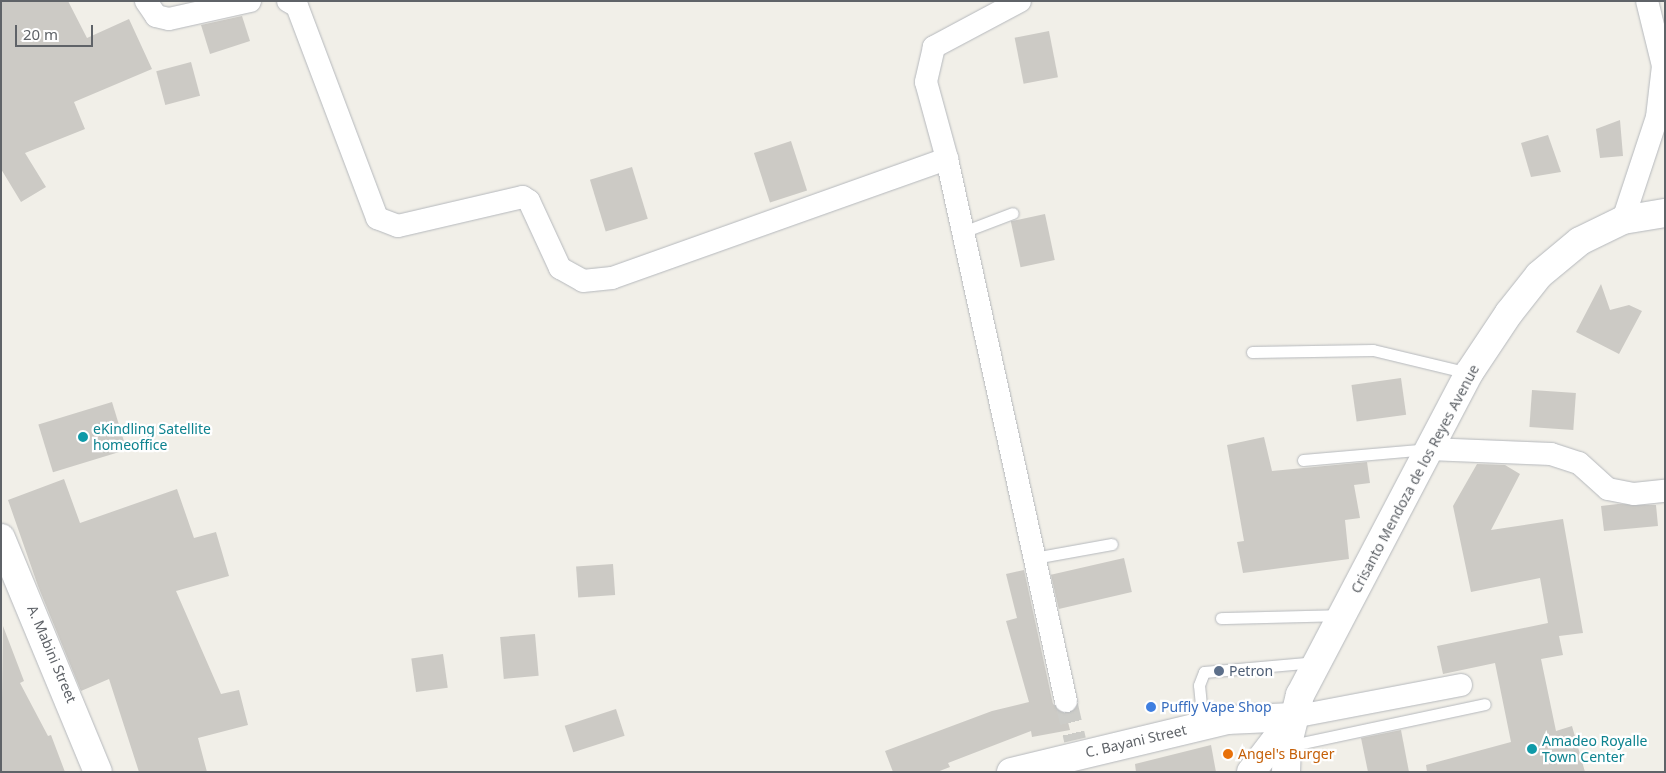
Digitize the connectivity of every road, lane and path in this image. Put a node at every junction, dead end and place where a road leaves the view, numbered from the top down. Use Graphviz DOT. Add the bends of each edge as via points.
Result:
graph roads {
  1 [pos="146,1"];
  2 [pos="250,1"];
  3 [pos="288,1"];
  4 [pos="1020,1"];
  5 [pos="1647,1"];
  6 [pos="947,160"];
  7 [pos="1013,213"];
  8 [pos="1665,213"];
  9 [pos="1623,220"];
  10 [pos="963,232"];
  11 [pos="1252,352"];
  12 [pos="1469,373"];
  13 [pos="1430,449"];
  14 [pos="1303,460"];
  15 [pos="1665,491"];
  16 [pos="1,538"];
  17 [pos="1112,544"];
  18 [pos="1034,558"];
  19 [pos="1344,615"];
  20 [pos="1221,618"];
  21 [pos="1319,661"];
  22 [pos="1461,685"];
  23 [pos="1066,701"];
  24 [pos="1485,704"];
  25 [pos="1293,717"];
  26 [pos="1203,725"];
  27 [pos="1286,759"];
  28 [pos="98,772"];
  29 [pos="1011,772"];
  30 [pos="1251,772"];
  1 -- 2 [label="street" via="156,16 169,19"];
  3 -- 6 [label="street" via="297,6 377,218 398,226 523,197 529,201 560,268 583,281 612,278"];
  4 -- 6 [label="street" via="934,47 926,82"];
  5 -- 9 [label="street" via="1663,66 1657,117"];
  6 -- 10 [label="street"];
  7 -- 10 [label="lane"];
  8 -- 9 [label="main road, Crisanto Mendoza de los Reyes Avenue"];
  9 -- 12 [label="main road, Crisanto Mendoza de los Reyes Avenue" via="1580,242 1539,275"];
  10 -- 18 [label="street"];
  11 -- 12 [label="lane" via="1373,350"];
  12 -- 13 [label="main road, Crisanto Mendoza de los Reyes Avenue"];
  13 -- 14 [label="lane"];
  13 -- 15 [label="street" via="1551,454 1580,464 1614,491"];
  13 -- 19 [label="main road, Crisanto Mendoza de los Reyes Avenue"];
  16 -- 28 [label="main road, A. Mabini Street"];
  17 -- 18 [label="lane"];
  18 -- 23 [label="street"];
  19 -- 20 [label="lane"];
  19 -- 21 [label="main road, Crisanto Mendoza de los Reyes Avenue"];
  21 -- 25 [label="main road, Crisanto Mendoza de los Reyes Avenue"];
  21 -- 26 [label="lane" via="1204,672 1199,686"];
  22 -- 25 [label="street"];
  24 -- 27 [label="lane"];
  25 -- 26 [label="main road, C. Bayani Street" via="1227,720"];
  25 -- 27 [label="main road, Crisanto Mendoza de los Reyes Avenue"];
  25 -- 30 [label="main road"];
  26 -- 29 [label="main road, C. Bayani Street" via="1077,747"];
}
